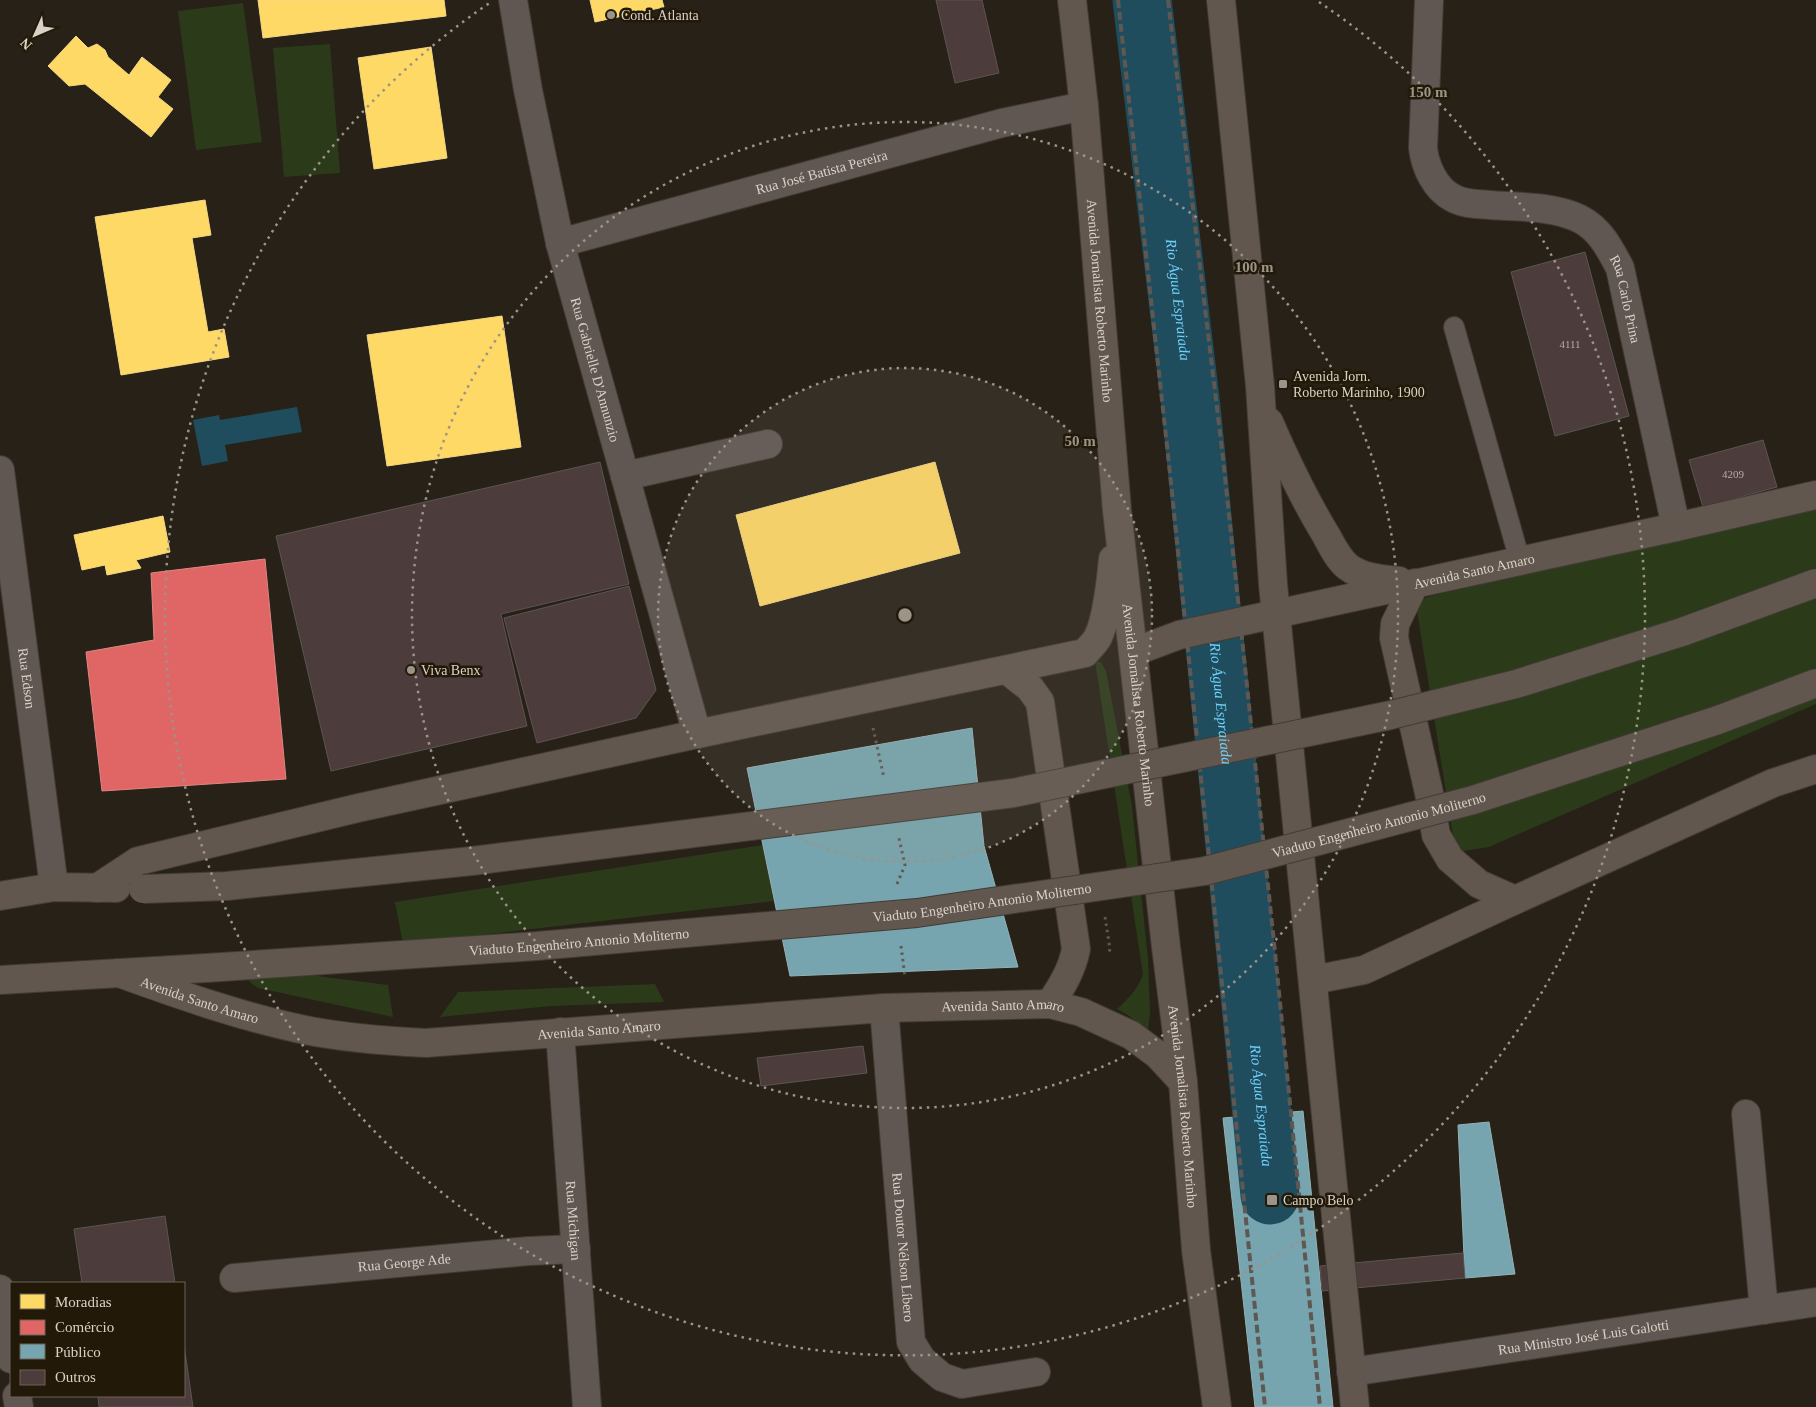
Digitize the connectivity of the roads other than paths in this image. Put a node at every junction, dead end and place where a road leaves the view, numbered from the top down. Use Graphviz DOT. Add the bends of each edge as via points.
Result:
graph roads {
  1 [pos="513,0"];
  2 [pos="1072,0"];
  3 [pos="1221,0"];
  4 [pos="1429,0"];
  5 [pos="1084,106"];
  6 [pos="560,243"];
  7 [pos="1454,327"];
  8 [pos="1261,404"];
  9 [pos="768,444"];
  10 [pos="0,470"];
  11 [pos="625,476"];
  12 [pos="1816,495"];
  13 [pos="1117,510"];
  14 [pos="1676,527"];
  15 [pos="1520,561"];
  16 [pos="1416,583"];
  17 [pos="1816,583"];
  18 [pos="1276,614"];
  19 [pos="1134,652"];
  20 [pos="1007,670"];
  21 [pos="1816,683"];
  22 [pos="697,734"];
  23 [pos="1816,769"];
  24 [pos="54,887"];
  25 [pos="97,888"];
  26 [pos="0,896"];
  27 [pos="1515,900"];
  28 [pos="119,973"];
  29 [pos="0,980"];
  30 [pos="1313,980"];
  31 [pos="1050,1004"];
  32 [pos="897,1008"];
  33 [pos="560,1032"];
  34 [pos="1184,1082"];
  35 [pos="1746,1114"];
  36 [pos="576,1249"];
  37 [pos="234,1278"];
  38 [pos="0,1289"];
  39 [pos="1816,1302"];
  40 [pos="1764,1310"];
  41 [pos="10,1353"];
  42 [pos="1036,1372"];
  43 [pos="1351,1372"];
  44 [pos="587,1407"];
  45 [pos="1217,1407"];
  46 [pos="1355,1407"];
  1 -- 6 [label="street, Rua Gabrielle D'Annunzio"];
  2 -- 5 [label="main road, Avenida Jornalista Roberto Marinho"];
  3 -- 8 [label="main road"];
  4 -- 14 [label="street, Rua Carlo Prina" via="1424,162 1438,186 1452,198 1463,202 1548,210 1580,220 1604,239 1620,268"];
  5 -- 6 [label="street, Rua José Batista Pereira" via="1002,123"];
  5 -- 13 [label="main road, Avenida Jornalista Roberto Marinho"];
  6 -- 11 [label="street, Rua Gabrielle D'Annunzio"];
  7 -- 15 [label="lane"];
  8 -- 16 [label="main road" via="1310,508 1343,561 1365,576"];
  8 -- 18 [label="main road"];
  9 -- 11 [label="street"];
  10 -- 24 [label="street, Rua Edson"];
  11 -- 22 [label="street, Rua Gabrielle D'Annunzio"];
  12 -- 14 [label="main road, Avenida Santo Amaro"];
  13 -- 19 [label="main road, Avenida Jornalista Roberto Marinho"];
  13 -- 20 [label="main road" via="1111,580 1102,626 1095,642 1085,653"];
  14 -- 15 [label="main road, Avenida Santo Amaro"];
  15 -- 16 [label="main road, Avenida Santo Amaro"];
  16 -- 18 [label="main road, Avenida Santo Amaro"];
  16 -- 27 [label="main road" via="1395,624 1394,638 1436,835 1450,859 1479,884"];
  17 -- 25 [label="main road, bridge" via="1682,632 1516,684 1391,715 1013,793 472,862 227,886"];
  18 -- 19 [label="main road, Avenida Santo Amaro" via="1179,636"];
  18 -- 30 [label="main road"];
  19 -- 34 [label="main road, Avenida Jornalista Roberto Marinho"];
  20 -- 22 [label="main road"];
  20 -- 31 [label="main road" via="1030,688 1040,702 1076,949 1073,965"];
  21 -- 28 [label="main road, Viaduto Engenheiro Antonio Moliterno, bridge" via="1718,720 1473,800 1206,871 917,913 537,946"];
  22 -- 25 [label="main road" via="358,808 138,861"];
  23 -- 27 [label="main road" via="1773,783"];
  24 -- 25 [label="main road"];
  24 -- 26 [label="main road"];
  27 -- 30 [label="main road" via="1364,970"];
  28 -- 29 [label="main road, Avenida Santo Amaro"];
  28 -- 33 [label="main road, Avenida Santo Amaro" via="251,1016 305,1030 370,1040 426,1043"];
  30 -- 43 [label="main road"];
  31 -- 32 [label="main road, Avenida Santo Amaro"];
  31 -- 34 [label="main road, Avenida Santo Amaro" via="1081,1012 1131,1035 1158,1055"];
  32 -- 33 [label="main road, Avenida Santo Amaro"];
  32 -- 42 [label="street, Rua Doutor Nélson Líbero" via="910,1342 922,1360 942,1377 962,1384"];
  33 -- 36 [label="street, Rua Michigan"];
  34 -- 45 [label="main road, Avenida Jornalista Roberto Marinho" via="1196,1250"];
  35 -- 40 [label="street"];
  36 -- 37 [label="street, Rua George Ade"];
  36 -- 44 [label="street, Rua Michigan"];
  38 -- 41 [label="street"];
  39 -- 40 [label="street, Rua Ministro José Luis Galotti"];
  40 -- 43 [label="street, Rua Ministro José Luis Galotti"];
  43 -- 46 [label="main road"];
}
